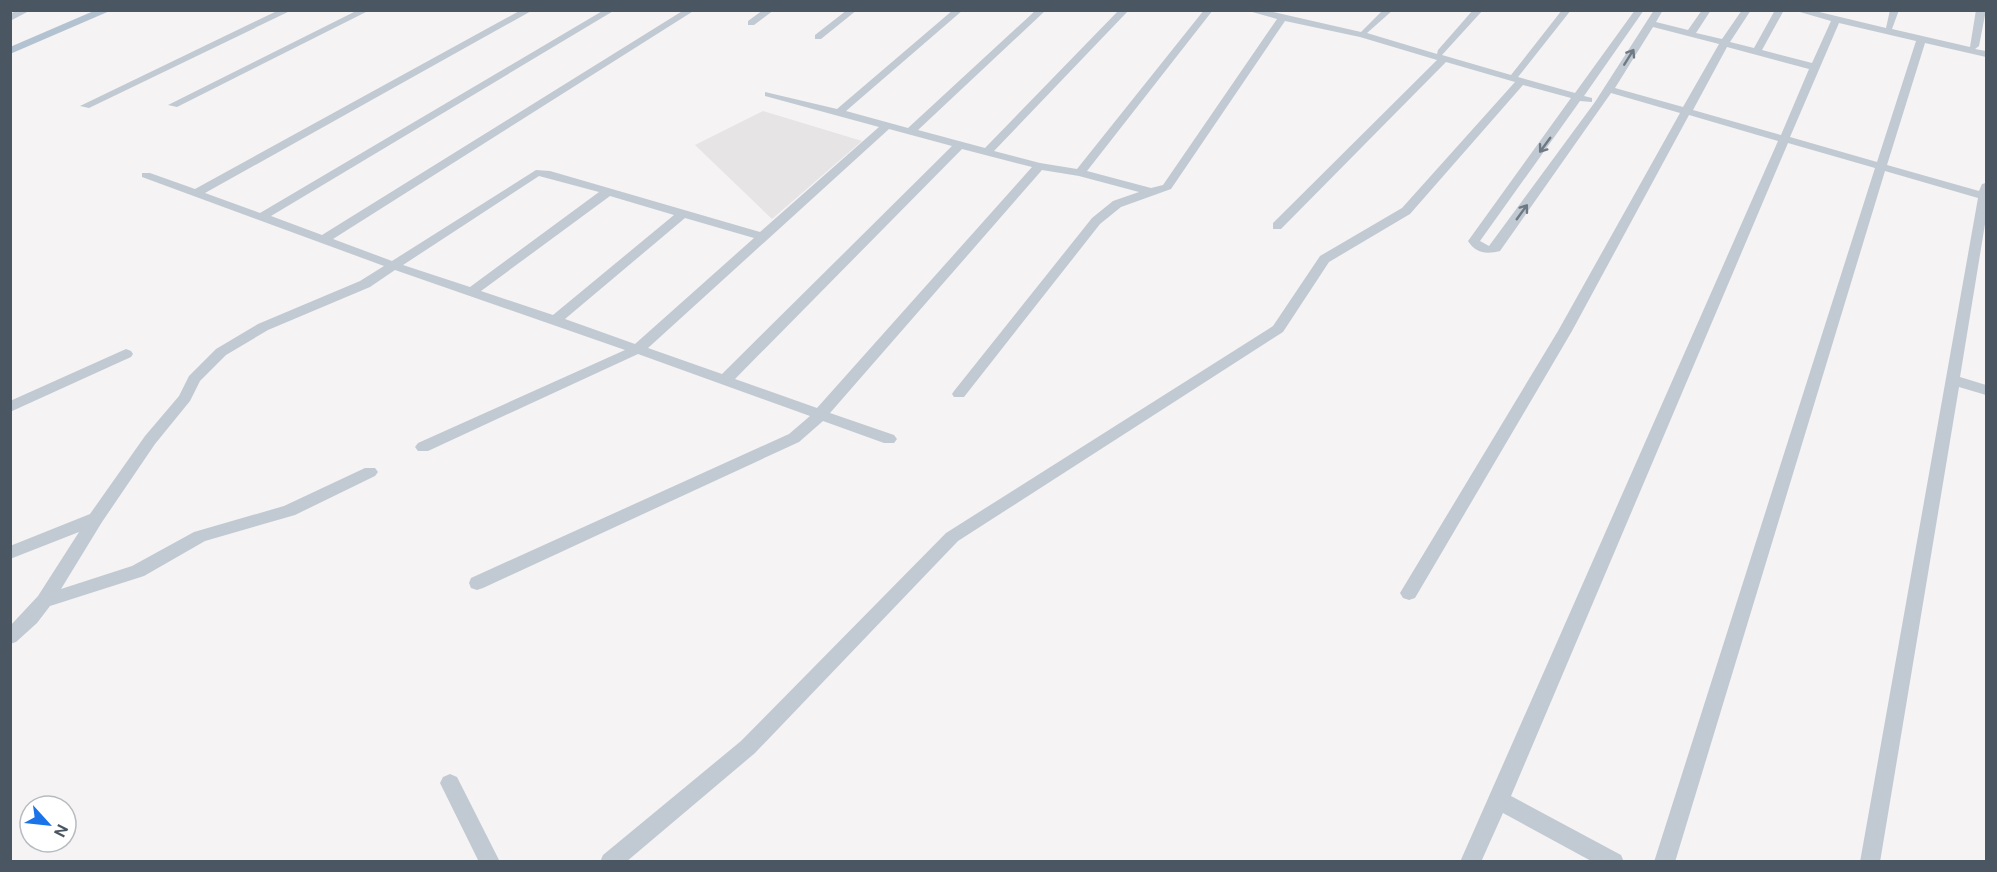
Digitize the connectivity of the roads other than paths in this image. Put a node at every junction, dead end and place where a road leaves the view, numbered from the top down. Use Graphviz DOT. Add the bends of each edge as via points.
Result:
graph roads {
  1 [pos="27,10"];
  2 [pos="107,10"];
  3 [pos="288,10"];
  4 [pos="366,10"];
  5 [pos="529,10"];
  6 [pos="611,10"];
  7 [pos="690,10"];
  8 [pos="770,10"];
  9 [pos="854,10"];
  10 [pos="959,10"];
  11 [pos="1042,10"];
  12 [pos="1125,10"];
  13 [pos="1209,10"];
  14 [pos="1249,10"];
  15 [pos="1268,10"];
  16 [pos="1321,10"];
  17 [pos="1389,10"];
  18 [pos="1479,10"];
  19 [pos="1567,10"];
  20 [pos="1640,10"];
  21 [pos="1659,10"];
  22 [pos="1707,10"];
  23 [pos="1747,10"];
  24 [pos="1780,10"];
  25 [pos="1797,10"];
  26 [pos="1818,10"];
  27 [pos="1895,10"];
  28 [pos="1981,10"];
  29 [pos="1283,17"];
  30 [pos="10,18"];
  31 [pos="1836,19"];
  32 [pos="1315,20"];
  33 [pos="751,23"];
  34 [pos="1650,23"];
  35 [pos="1890,27"];
  36 [pos="1348,30"];
  37 [pos="1365,31"];
  38 [pos="1690,35"];
  39 [pos="818,37"];
  40 [pos="1921,39"];
  41 [pos="1723,45"];
  42 [pos="1974,46"];
  43 [pos="1986,49"];
  44 [pos="10,51"];
  45 [pos="1756,53"];
  46 [pos="1986,54"];
  47 [pos="1442,55"];
  48 [pos="1814,67"];
  49 [pos="1519,77"];
  50 [pos="769,94"];
  51 [pos="1581,95"];
  52 [pos="1604,97"];
  53 [pos="173,105"];
  54 [pos="85,106"];
  55 [pos="1685,112"];
  56 [pos="838,113"];
  57 [pos="886,126"];
  58 [pos="910,132"];
  59 [pos="1782,140"];
  60 [pos="959,145"];
  61 [pos="987,153"];
  62 [pos="1039,166"];
  63 [pos="1879,167"];
  64 [pos="1080,173"];
  65 [pos="146,175"];
  66 [pos="609,191"];
  67 [pos="1986,191"];
  68 [pos="196,193"];
  69 [pos="1154,193"];
  70 [pos="682,214"];
  71 [pos="261,217"];
  72 [pos="1277,226"];
  73 [pos="763,237"];
  74 [pos="323,240"];
  75 [pos="392,265"];
  76 [pos="471,292"];
  77 [pos="555,320"];
  78 [pos="638,349"];
  79 [pos="126,354"];
  80 [pos="725,380"];
  81 [pos="1953,380"];
  82 [pos="1986,390"];
  83 [pos="959,394"];
  84 [pos="10,407"];
  85 [pos="821,414"];
  86 [pos="889,439"];
  87 [pos="423,447"];
  88 [pos="370,472"];
  89 [pos="96,518"];
  90 [pos="10,553"];
  91 [pos="477,583"];
  92 [pos="1409,593"];
  93 [pos="44,601"];
  94 [pos="10,637"];
  95 [pos="450,783"];
  96 [pos="1499,800"];
  97 [pos="490,861"];
  98 [pos="609,861"];
  99 [pos="1470,861"];
  100 [pos="1614,861"];
  101 [pos="1664,861"];
  102 [pos="1870,861"];
  1 -- 30 [label="street"];
  2 -- 44 [label="main road"];
  3 -- 54 [label="street"];
  4 -- 53 [label="street"];
  5 -- 68 [label="street"];
  6 -- 71 [label="street"];
  7 -- 74 [label="street"];
  8 -- 33 [label="street"];
  9 -- 39 [label="street"];
  10 -- 56 [label="street"];
  11 -- 58 [label="street"];
  12 -- 61 [label="street"];
  13 -- 64 [label="street"];
  14 -- 29 [label="street"];
  15 -- 32 [label="street"];
  16 -- 32 [label="street"];
  17 -- 37 [label="street"];
  18 -- 47 [label="street"];
  19 -- 49 [label="street"];
  20 -- 51 [label="street"];
  21 -- 34 [label="street"];
  22 -- 38 [label="street"];
  23 -- 41 [label="street"];
  24 -- 45 [label="street"];
  25 -- 31 [label="street"];
  26 -- 35 [label="street"];
  27 -- 35 [label="street"];
  28 -- 42 [label="street"];
  29 -- 36 [label="street"];
  29 -- 69 [label="street" via="1167,187"];
  31 -- 40 [label="street"];
  31 -- 48 [label="street"];
  32 -- 36 [label="street"];
  34 -- 38 [label="street"];
  52 -- 34 [label="street, one-way"];
  35 -- 42 [label="street"];
  36 -- 37 [label="street"];
  36 -- 47 [label="street"];
  37 -- 47 [label="street"];
  38 -- 41 [label="street"];
  40 -- 46 [label="street"];
  40 -- 63 [label="street"];
  41 -- 45 [label="street"];
  41 -- 55 [label="street"];
  42 -- 43 [label="street"];
  45 -- 48 [label="street"];
  47 -- 49 [label="street"];
  47 -- 72 [label="street"];
  48 -- 59 [label="street"];
  49 -- 51 [label="street"];
  49 -- 98 [label="street" via="1406,210 1324,259 1278,329 952,537 748,747"];
  50 -- 56 [label="street"];
  51 -- 52 [label="street"];
  51 -- 52 [label="street, one-way" via="1473,241 1476,246 1483,250 1496,248"];
  52 -- 55 [label="street"];
  55 -- 59 [label="street"];
  55 -- 92 [label="street" via="1565,331"];
  56 -- 57 [label="street"];
  57 -- 58 [label="street"];
  57 -- 73 [label="street"];
  58 -- 60 [label="street"];
  59 -- 63 [label="street"];
  59 -- 96 [label="street"];
  60 -- 61 [label="street"];
  60 -- 80 [label="street"];
  61 -- 62 [label="street"];
  62 -- 64 [label="street"];
  62 -- 85 [label="street"];
  63 -- 67 [label="street"];
  63 -- 101 [label="street"];
  64 -- 69 [label="street"];
  65 -- 68 [label="street"];
  66 -- 70 [label="street"];
  66 -- 75 [label="street" via="536,173"];
  66 -- 76 [label="street"];
  67 -- 81 [label="street"];
  68 -- 71 [label="street"];
  69 -- 83 [label="street" via="1117,204 1096,221"];
  70 -- 73 [label="street"];
  70 -- 77 [label="street"];
  71 -- 74 [label="street"];
  73 -- 78 [label="street"];
  74 -- 75 [label="street"];
  75 -- 76 [label="street"];
  75 -- 89 [label="street" via="364,284 303,309 221,352 194,379 185,398 150,440"];
  76 -- 77 [label="street"];
  77 -- 78 [label="street"];
  78 -- 80 [label="street"];
  78 -- 87 [label="street"];
  79 -- 84 [label="street"];
  80 -- 85 [label="street"];
  81 -- 82 [label="street"];
  81 -- 102 [label="street"];
  85 -- 86 [label="street"];
  85 -- 91 [label="street" via="794,438"];
  88 -- 93 [label="street" via="289,511 200,536 138,571"];
  89 -- 90 [label="street"];
  89 -- 93 [label="street"];
  93 -- 94 [label="street"];
  95 -- 97 [label="street"];
  96 -- 99 [label="street"];
  96 -- 100 [label="street"];
}
